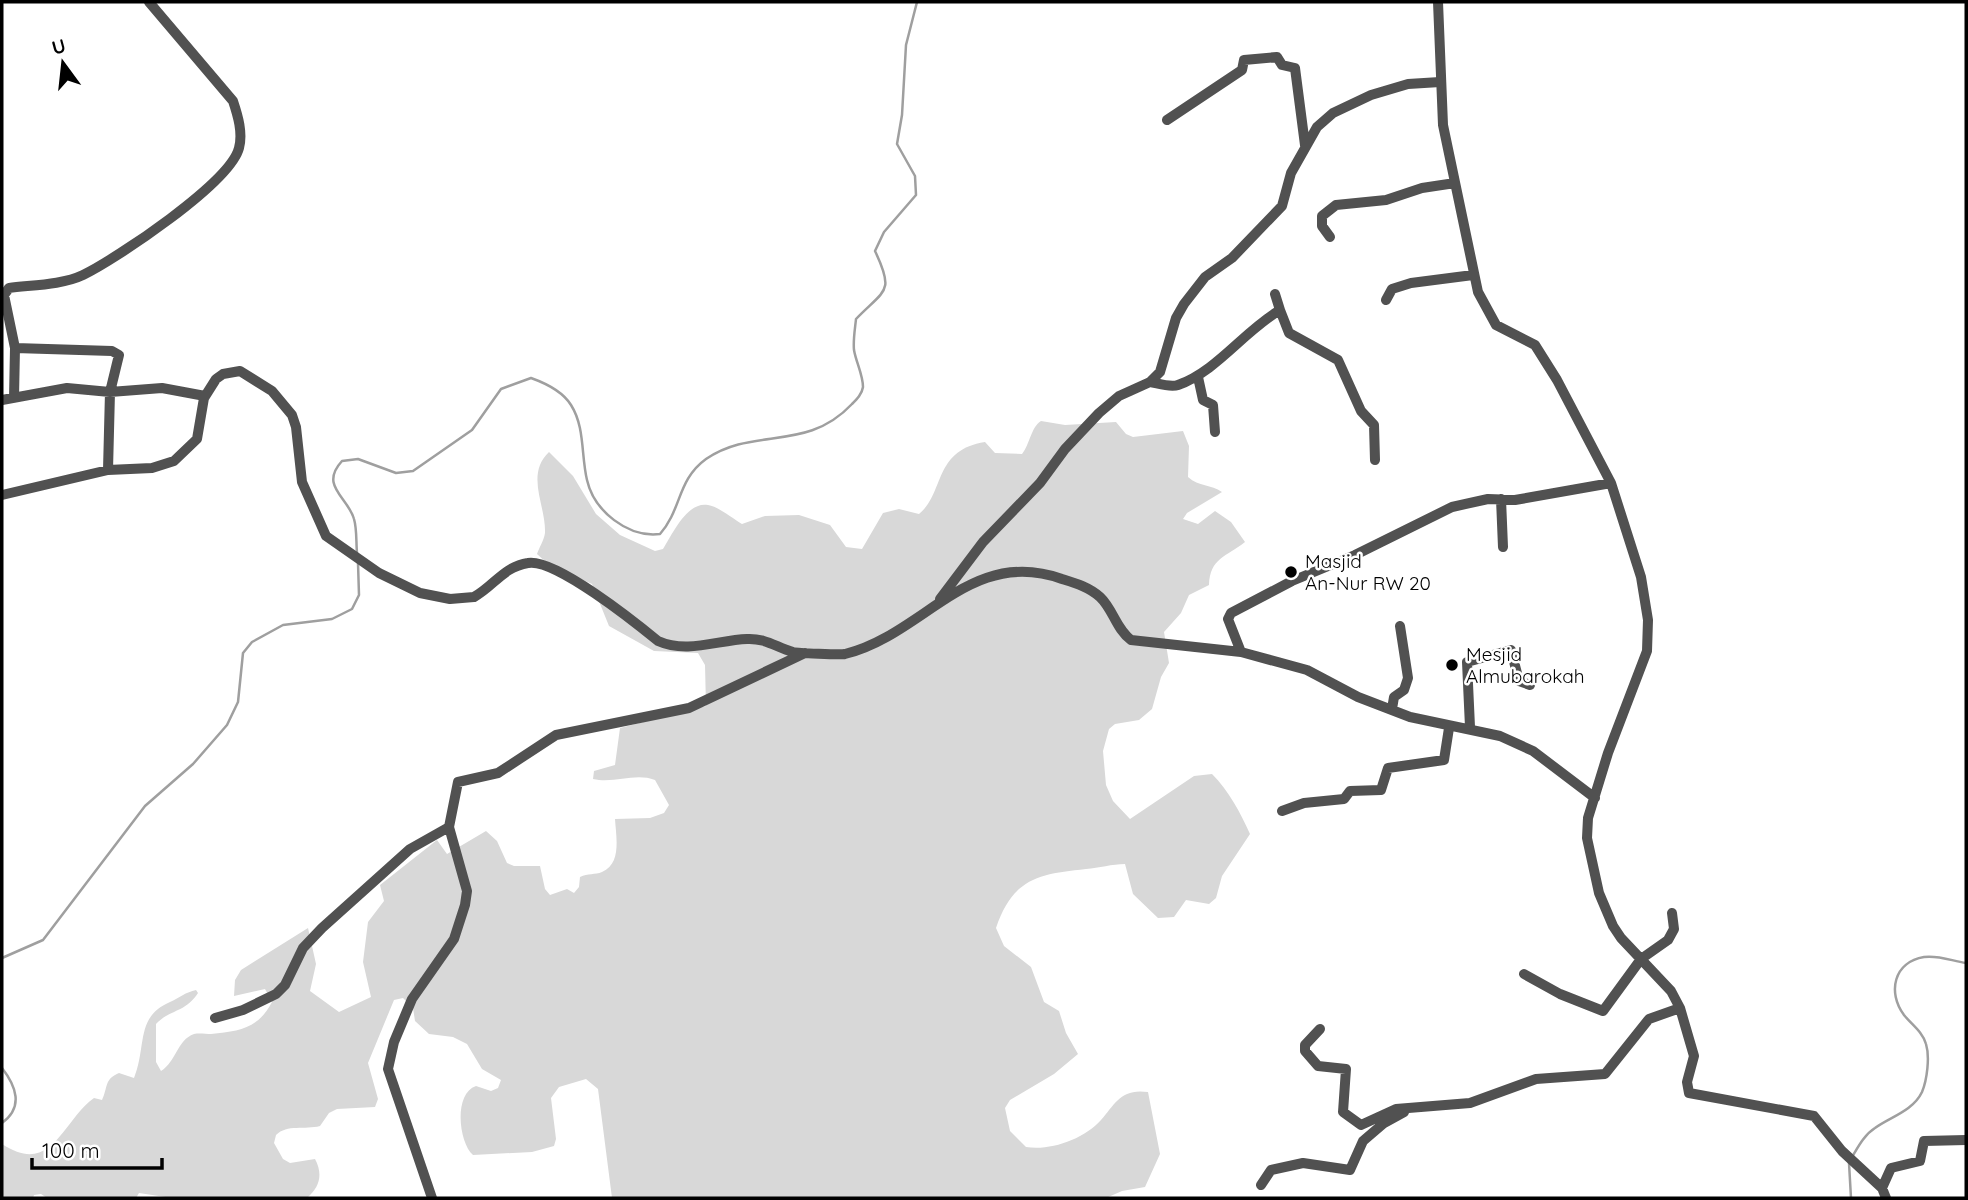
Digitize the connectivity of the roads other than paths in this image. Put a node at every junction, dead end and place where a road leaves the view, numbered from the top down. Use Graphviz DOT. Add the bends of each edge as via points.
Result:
graph roads {
  1 [pos="149,2"];
  2 [pos="1438,2"];
  3 [pos="1440,82"];
  4 [pos="1167,120"];
  5 [pos="1305,145"];
  6 [pos="1455,183"];
  7 [pos="1330,237"];
  8 [pos="1473,275"];
  9 [pos="1275,294"];
  10 [pos="1386,300"];
  11 [pos="1280,310"];
  12 [pos="15,348"];
  13 [pos="1198,377"];
  14 [pos="1150,382"];
  15 [pos="110,392"];
  16 [pos="205,396"];
  17 [pos="14,398"];
  18 [pos="2,400"];
  19 [pos="1215,432"];
  20 [pos="1375,460"];
  21 [pos="108,470"];
  22 [pos="1611,483"];
  23 [pos="2,495"];
  24 [pos="1501,499"];
  25 [pos="1503,547"];
  26 [pos="938,602"];
  27 [pos="1400,626"];
  28 [pos="807,652"];
  29 [pos="1241,652"];
  30 [pos="1530,685"];
  31 [pos="1392,709"];
  32 [pos="1449,727"];
  33 [pos="1470,727"];
  34 [pos="1595,798"];
  35 [pos="1282,811"];
  36 [pos="449,827"];
  37 [pos="1671,913"];
  38 [pos="1641,959"];
  39 [pos="1524,974"];
  40 [pos="1680,1008"];
  41 [pos="215,1018"];
  42 [pos="1320,1029"];
  43 [pos="1414,1107"];
  44 [pos="1966,1140"];
  45 [pos="1261,1185"];
  46 [pos="1884,1193"];
  47 [pos="432,1198"];
  1 -- 12 [label="street" via="233,102 239,119 239,149 232,162 197,195 141,241 81,275 6,291"];
  2 -- 3 [label="street"];
  3 -- 5 [label="street" via="1391,88 1352,102 1324,120"];
  3 -- 6 [label="street"];
  4 -- 5 [label="street" via="1242,70 1244,61 1277,57 1282,65 1295,68"];
  5 -- 14 [label="street" via="1282,206 1188,297 1176,318 1163,367"];
  6 -- 7 [label="street" via="1386,200 1336,205 1322,216 1322,226"];
  6 -- 8 [label="street"];
  8 -- 10 [label="street" via="1404,285 1392,289"];
  8 -- 22 [label="street" via="1483,306 1496,325 1535,345"];
  9 -- 11 [label="street"];
  11 -- 13 [label="street"];
  11 -- 20 [label="street" via="1289,333 1338,360 1361,411 1374,425"];
  12 -- 15 [label="street" via="115,352 120,361"];
  12 -- 17 [label="street"];
  13 -- 14 [label="street" via="1177,386"];
  13 -- 19 [label="street" via="1203,400 1215,411"];
  14 -- 26 [label="street" via="1099,413 983,542"];
  15 -- 16 [label="street" via="162,388"];
  15 -- 17 [label="street" via="66,388"];
  15 -- 21 [label="street"];
  16 -- 21 [label="street" via="201,430 185,453 162,466"];
  16 -- 28 [label="street" via="223,374 240,371 272,391 284,402 296,427 298,466 307,498 326,536 379,573 420,593 461,600 483,593 503,572 536,563 583,584 670,647 747,639"];
  17 -- 18 [label="street"];
  21 -- 23 [label="street"];
  22 -- 24 [label="street"];
  22 -- 34 [label="street" via="1641,577 1648,639"];
  24 -- 25 [label="street"];
  24 -- 29 [label="street" via="1452,507 1231,613 1228,620"];
  26 -- 28 [label="street" via="870,645 843,654"];
  26 -- 29 [label="street" via="978,580 1033,570 1083,586 1101,598 1131,640"];
  27 -- 31 [label="street" via="1408,678 1404,690 1394,697"];
  28 -- 36 [label="street" via="689,708 556,735 498,773 460,780"];
  29 -- 31 [label="street" via="1307,670"];
  30 -- 33 [label="street" via="1519,681 1511,650 1467,662"];
  31 -- 32 [label="street"];
  32 -- 33 [label="street"];
  32 -- 35 [label="street" via="1444,760 1388,768 1381,790 1350,791 1344,799 1304,803"];
  33 -- 34 [label="street" via="1533,751"];
  34 -- 38 [label="street" via="1587,838 1599,894 1621,938"];
  36 -- 41 [label="street" via="410,849 322,928 303,948 276,994"];
  36 -- 47 [label="street" via="467,891 465,905 454,940 412,999 388,1069"];
  37 -- 38 [label="street" via="1674,929 1668,940"];
  38 -- 39 [label="street" via="1602,1011"];
  38 -- 40 [label="street" via="1671,991"];
  40 -- 43 [label="street" via="1649,1019 1605,1074 1536,1079 1470,1103"];
  40 -- 46 [label="street" via="1693,1052 1689,1093 1810,1114"];
  42 -- 43 [label="street" via="1304,1048 1318,1066 1346,1069 1344,1114 1362,1125 1396,1109"];
  43 -- 45 [label="street" via="1363,1141 1350,1170 1291,1164 1271,1170"];
  44 -- 46 [label="street" via="1924,1141 1920,1161 1891,1168"];
}
